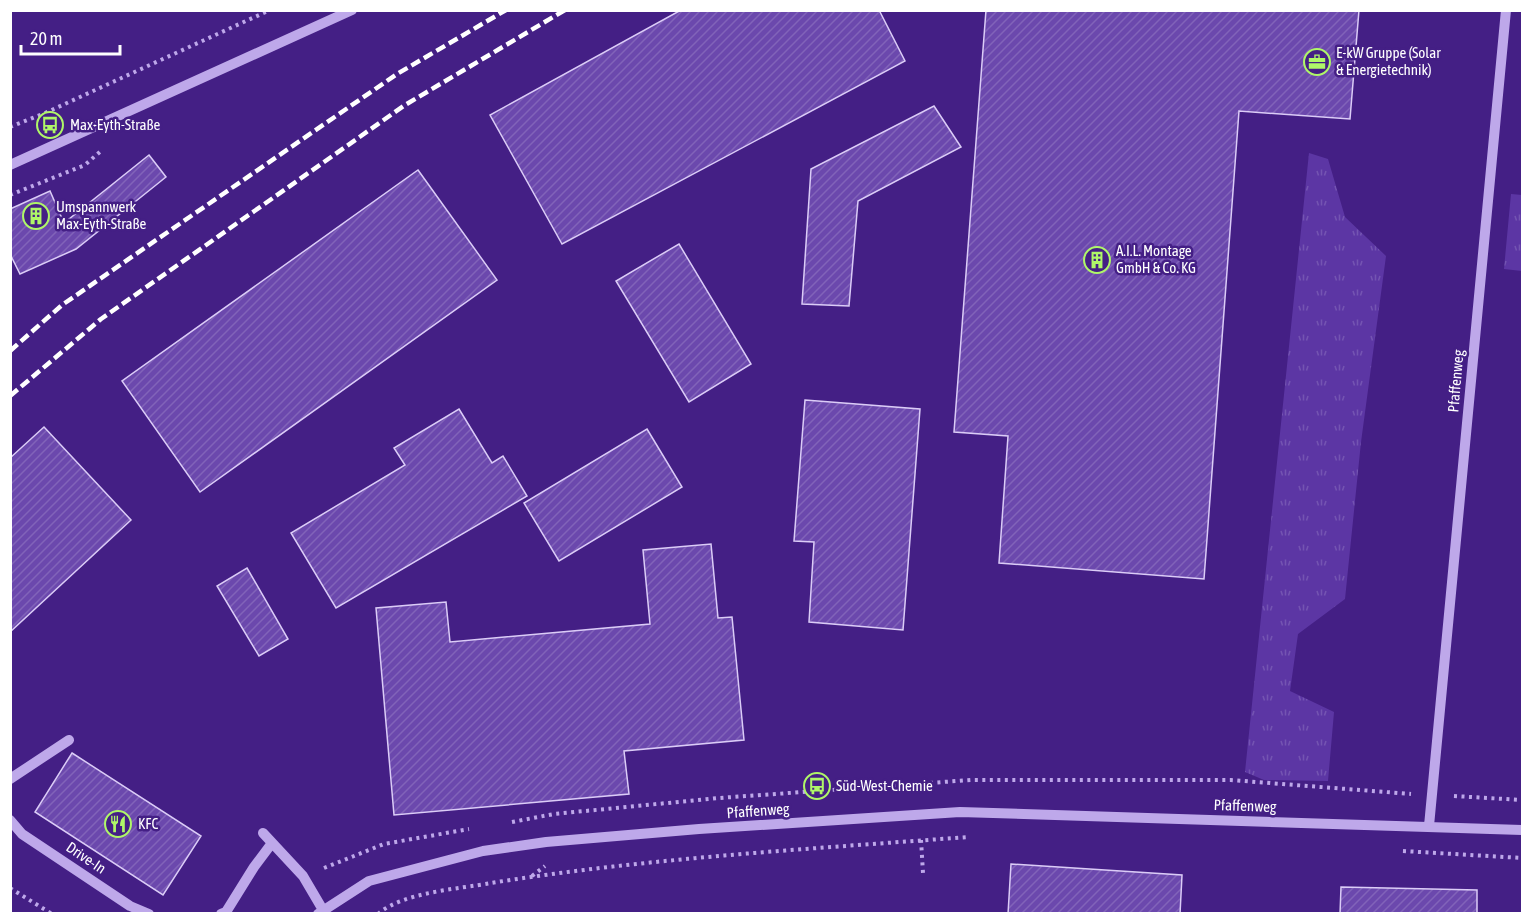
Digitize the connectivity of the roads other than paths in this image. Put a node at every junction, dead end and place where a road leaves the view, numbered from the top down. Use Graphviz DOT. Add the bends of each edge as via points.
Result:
graph roads {
  1 [pos="352,10"];
  2 [pos="1506,10"];
  3 [pos="10,165"];
  4 [pos="69,740"];
  5 [pos="10,779"];
  6 [pos="10,820"];
  7 [pos="1430,826"];
  8 [pos="1522,830"];
  9 [pos="263,833"];
  10 [pos="272,843"];
  11 [pos="321,912"];
  12 [pos="149,914"];
  13 [pos="221,914"];
  1 -- 3 [label="street"];
  2 -- 7 [label="street, Pfaffenweg"];
  4 -- 5 [label="street"];
  6 -- 12 [label="street, Drive-In" via="22,834 130,906"];
  7 -- 8 [label="street, Pfaffenweg"];
  7 -- 11 [label="street, Pfaffenweg" via="960,812 699,829 483,851 369,881"];
  9 -- 10 [label="street"];
  10 -- 11 [label="street" via="303,876"];
  10 -- 13 [label="street"];
}
